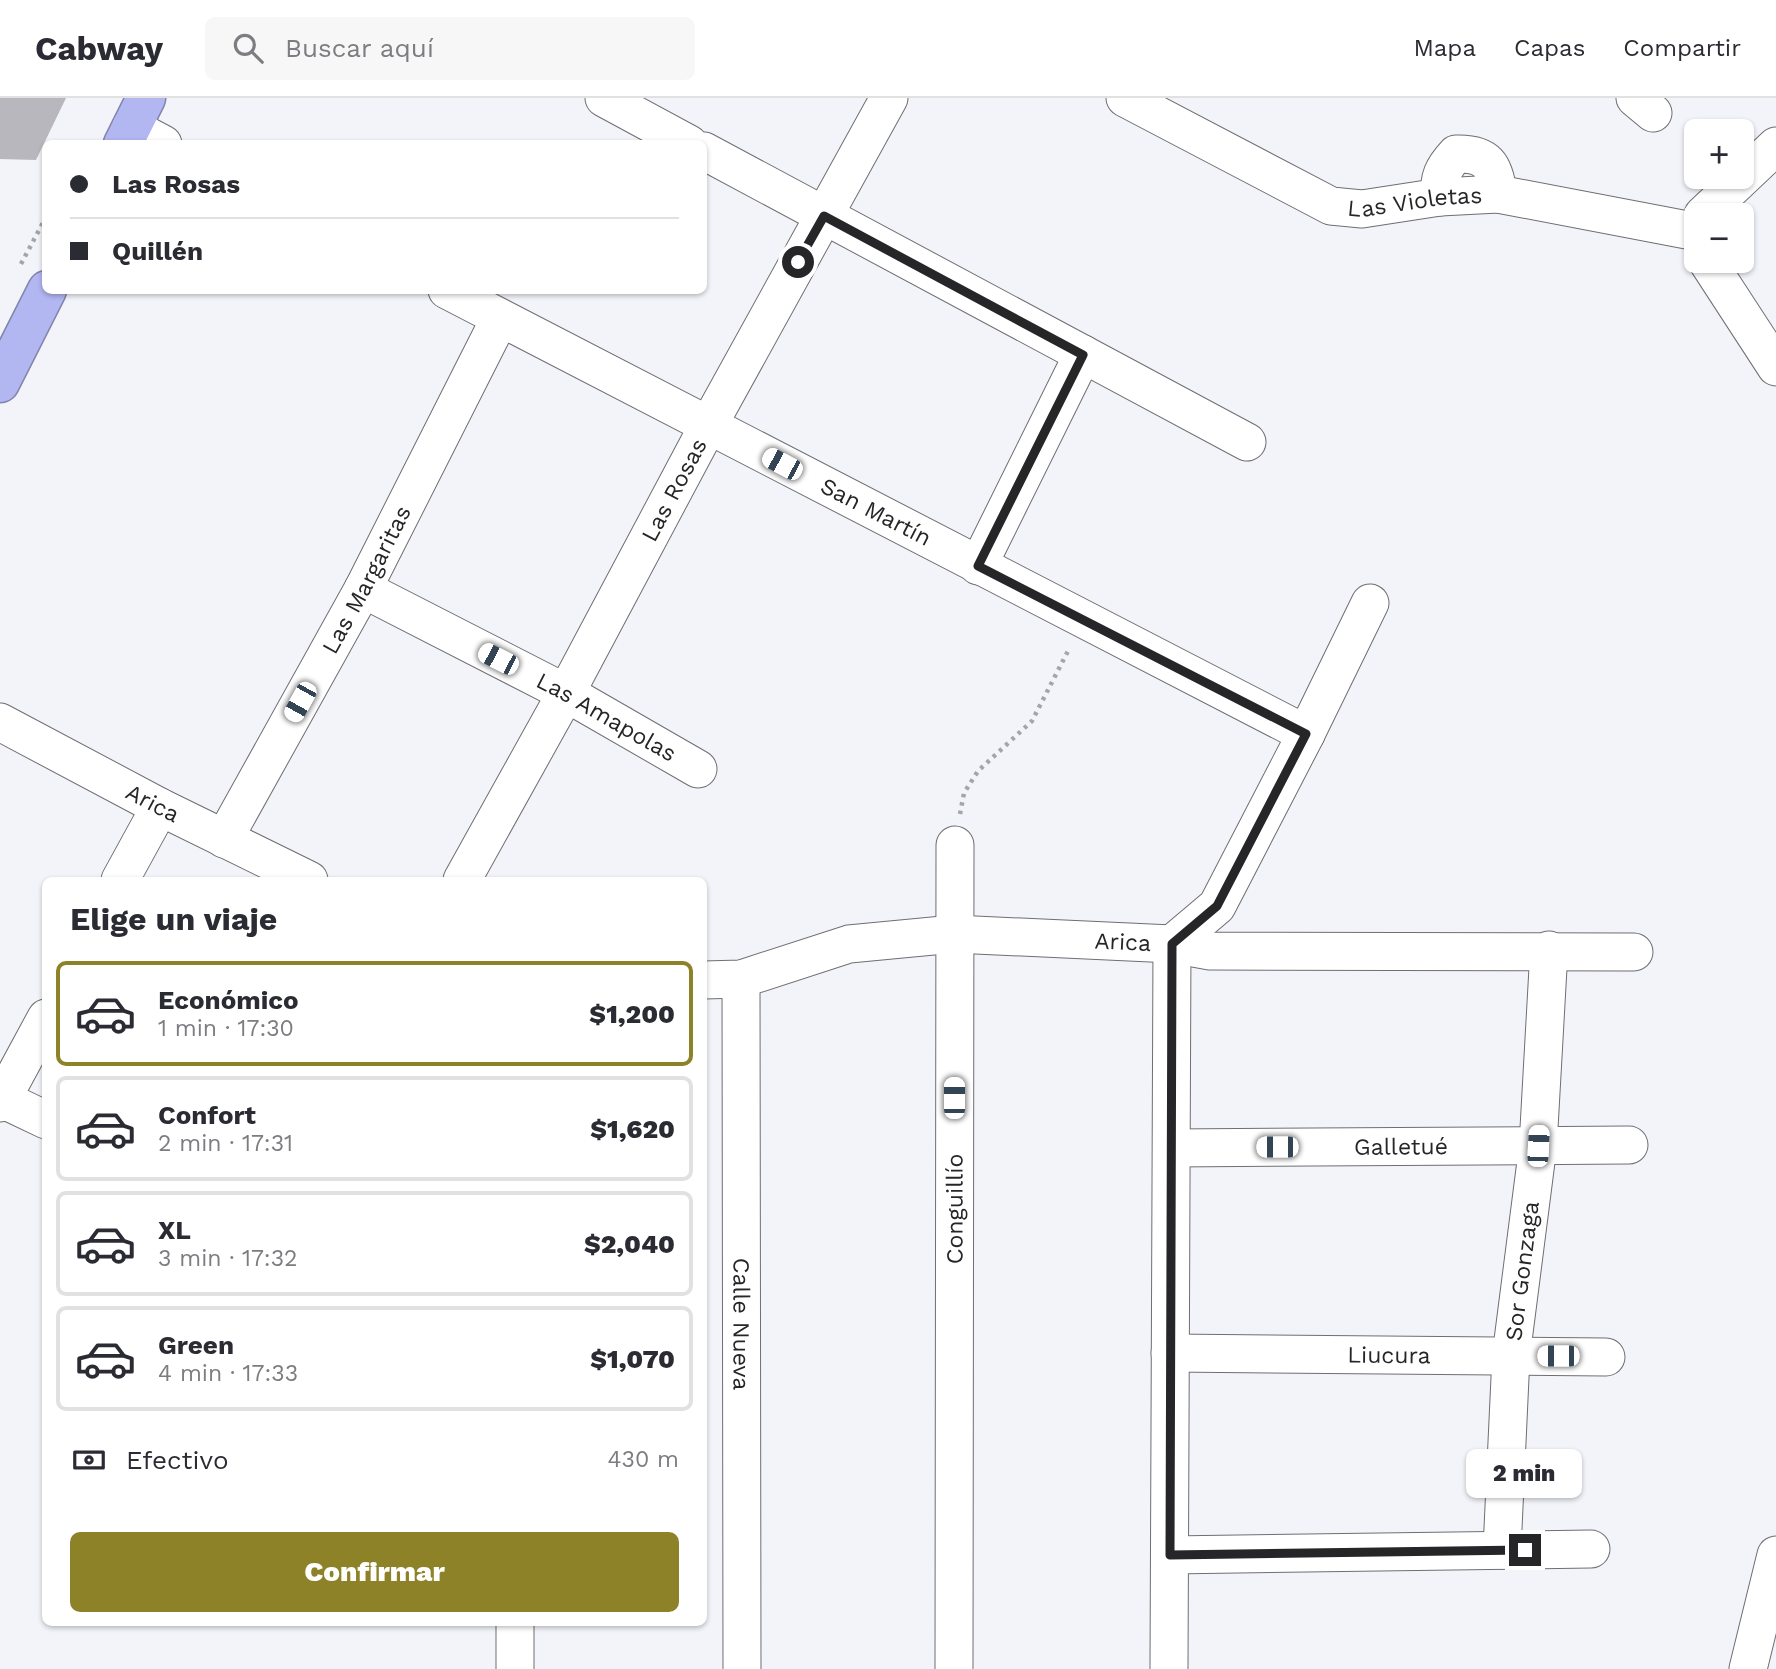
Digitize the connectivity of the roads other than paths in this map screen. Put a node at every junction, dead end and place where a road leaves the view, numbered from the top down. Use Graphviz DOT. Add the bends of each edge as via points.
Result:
graph roads {
  1 [pos="604,98"];
  2 [pos="889,98"];
  3 [pos="1125,98"];
  4 [pos="682,140"];
  5 [pos="1776,146"];
  6 [pos="707,153"];
  7 [pos="1720,203"];
  8 [pos="824,216"];
  9 [pos="1684,226"];
  10 [pos="1715,273"];
  11 [pos="45,294"];
  12 [pos="455,294"];
  13 [pos="500,318"];
  14 [pos="1083,355"];
  15 [pos="1776,367"];
  16 [pos="0,383"];
  17 [pos="708,426"];
  18 [pos="1247,442"];
  19 [pos="978,566"];
  20 [pos="363,589"];
  21 [pos="1370,603"];
  22 [pos="566,694"];
  23 [pos="0,722"];
  24 [pos="1306,734"];
  25 [pos="698,769"];
  26 [pos="160,807"];
  27 [pos="224,839"];
  28 [pos="956,845"];
  29 [pos="122,877"];
  30 [pos="303,877"];
  31 [pos="464,877"];
  32 [pos="954,934"];
  33 [pos="1172,944"];
  34 [pos="1549,950"];
  35 [pos="1634,952"];
  36 [pos="707,979"];
  37 [pos="741,979"];
  38 [pos="42,1025"];
  39 [pos="1,1101"];
  40 [pos="42,1118"];
  41 [pos="1629,1145"];
  42 [pos="1538,1146"];
  43 [pos="1172,1148"];
  44 [pos="1170,1353"];
  45 [pos="1511,1356"];
  46 [pos="1606,1357"];
  47 [pos="1591,1549"];
  48 [pos="1503,1550"];
  49 [pos="1170,1555"];
  50 [pos="1776,1555"];
  51 [pos="515,1626"];
  52 [pos="515,1669"];
  53 [pos="743,1669"];
  54 [pos="954,1669"];
  55 [pos="1168,1669"];
  56 [pos="1748,1669"];
  1 -- 4 [label="street"];
  2 -- 8 [label="street, Las Rosas"];
  3 -- 9 [label="street, Las Violetas" via="1331,206 1362,209 1498,194"];
  5 -- 7 [label="street"];
  6 -- 8 [label="street"];
  8 -- 14 [label="street"];
  8 -- 17 [label="street, Las Rosas"];
  10 -- 15 [label="street"];
  11 -- 16 [label="highway"];
  12 -- 13 [label="street, San Martín"];
  13 -- 17 [label="street, San Martín"];
  13 -- 20 [label="street, Las Margaritas"];
  14 -- 18 [label="street"];
  14 -- 19 [label="street"];
  17 -- 19 [label="street, San Martín"];
  17 -- 22 [label="street, Las Rosas"];
  19 -- 24 [label="street, San Martín"];
  20 -- 22 [label="street, Las Amapolas"];
  20 -- 27 [label="street, Las Margaritas"];
  21 -- 24 [label="street"];
  22 -- 25 [label="street, Las Amapolas"];
  22 -- 31 [label="street, Las Rosas"];
  23 -- 26 [label="street, Arica"];
  24 -- 33 [label="street" via="1217,906"];
  26 -- 27 [label="street, Arica"];
  26 -- 29 [label="street"];
  27 -- 30 [label="street, Arica"];
  28 -- 32 [label="street, Conguillío"];
  32 -- 33 [label="street, Arica"];
  32 -- 37 [label="street, Arica" via="849,944"];
  32 -- 54 [label="street, Conguillío"];
  33 -- 34 [label="street, Arica" via="1210,951"];
  33 -- 43 [label="street"];
  34 -- 35 [label="street, Arica"];
  34 -- 42 [label="street, Sor Gonzaga"];
  36 -- 37 [label="street, Arica"];
  37 -- 53 [label="street, Calle Nueva"];
  38 -- 39 [label="street"];
  39 -- 40 [label="street"];
  41 -- 42 [label="street, Galletué"];
  42 -- 43 [label="street, Galletué"];
  42 -- 45 [label="street, Sor Gonzaga"];
  43 -- 44 [label="street"];
  44 -- 45 [label="street, Liucura"];
  44 -- 49 [label="street"];
  45 -- 46 [label="street, Liucura"];
  45 -- 48 [label="street, Sor Gonzaga"];
  47 -- 48 [label="street"];
  48 -- 49 [label="street"];
  49 -- 55 [label="street"];
  50 -- 56 [label="street"];
  51 -- 52 [label="street"];
}
